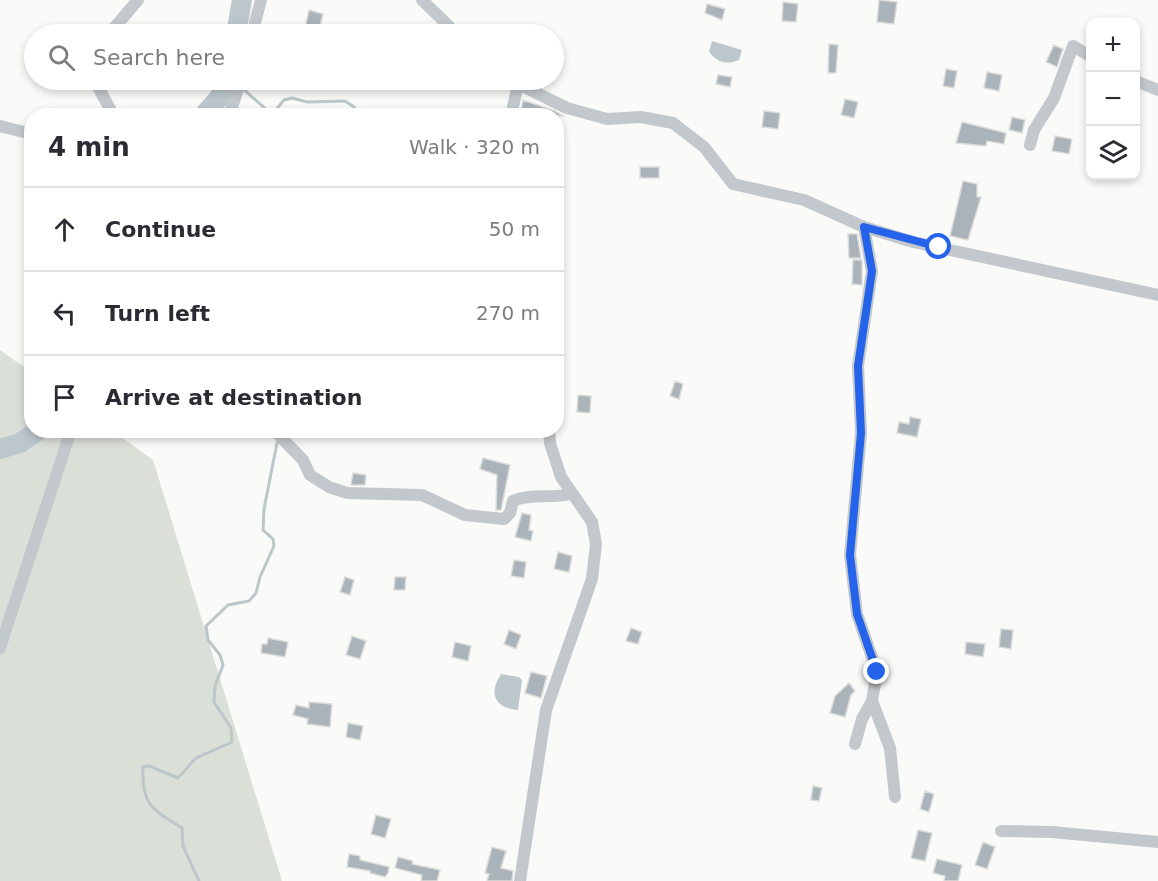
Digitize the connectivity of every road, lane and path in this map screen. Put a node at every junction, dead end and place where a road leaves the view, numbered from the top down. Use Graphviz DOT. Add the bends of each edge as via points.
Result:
graph roads {
  1 [pos="138,0"];
  2 [pos="261,0"];
  3 [pos="422,0"];
  4 [pos="118,24"];
  5 [pos="255,24"];
  6 [pos="447,24"];
  7 [pos="1086,54"];
  8 [pos="1140,86"];
  9 [pos="100,90"];
  10 [pos="238,90"];
  11 [pos="513,90"];
  12 [pos="530,90"];
  13 [pos="1158,90"];
  14 [pos="110,108"];
  15 [pos="232,108"];
  16 [pos="512,108"];
  17 [pos="0,126"];
  18 [pos="24,132"];
  19 [pos="1029,145"];
  20 [pos="864,227"];
  21 [pos="1158,295"];
  22 [pos="67,438"];
  23 [pos="282,438"];
  24 [pos="550,438"];
  25 [pos="571,494"];
  26 [pos="0,648"];
  27 [pos="872,700"];
  28 [pos="855,744"];
  29 [pos="895,797"];
  30 [pos="1001,831"];
  31 [pos="1158,842"];
  32 [pos="520,881"];
  1 -- 4 [label="street"];
  2 -- 5 [label="street"];
  3 -- 6 [label="street"];
  7 -- 19 [label="street" via="1073,46 1054,98"];
  8 -- 13 [label="street"];
  9 -- 14 [label="street"];
  10 -- 15 [label="street"];
  11 -- 16 [label="street"];
  12 -- 20 [label="street" via="567,108 607,119 641,117 673,123 704,147 733,184 804,200"];
  17 -- 18 [label="street"];
  20 -- 21 [label="street" via="913,242"];
  20 -- 27 [label="street" via="872,271 858,366 861,433 850,555 857,614 877,672"];
  22 -- 26 [label="street"];
  23 -- 25 [label="street" via="303,460 310,475 346,493 422,495 465,515 504,519 513,501"];
  24 -- 25 [label="street" via="561,477"];
  25 -- 32 [label="street" via="592,522 596,544 592,579 546,710"];
  27 -- 28 [label="street"];
  27 -- 29 [label="street" via="890,748"];
  30 -- 31 [label="street" via="1052,831"];
}
